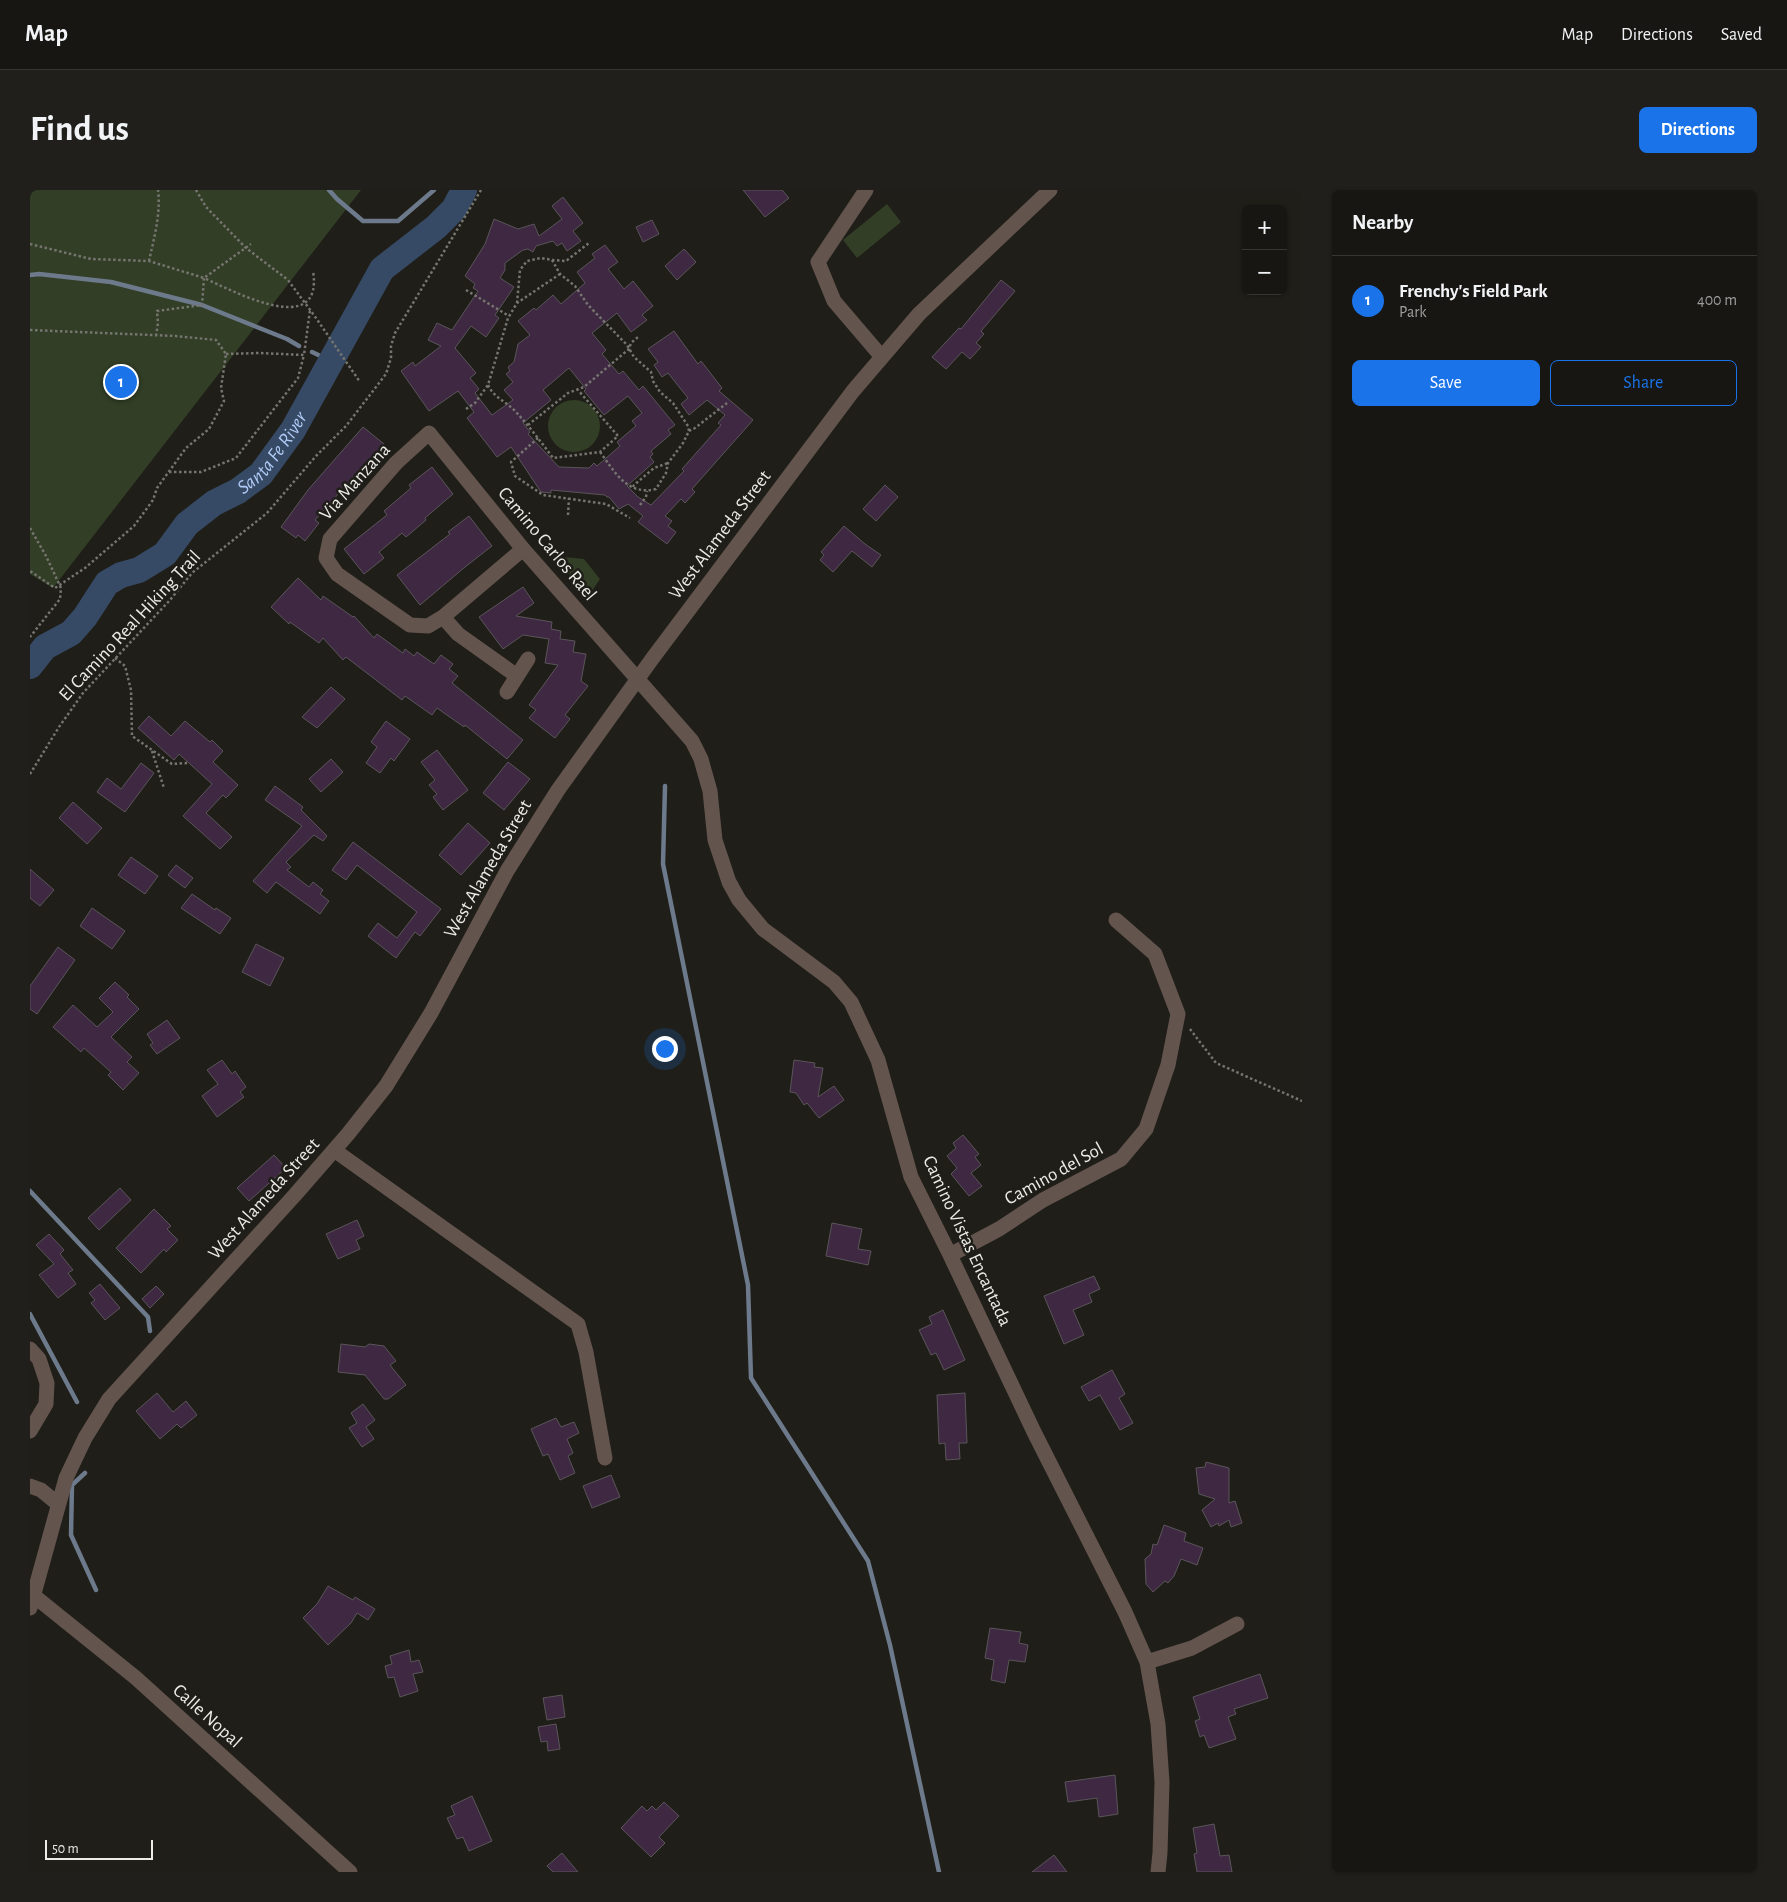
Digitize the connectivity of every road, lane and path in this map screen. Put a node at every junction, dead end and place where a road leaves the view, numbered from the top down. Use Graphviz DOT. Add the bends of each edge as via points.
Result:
graph roads {
  1 [pos="158,190"];
  2 [pos="196,190"];
  3 [pos="481,190"];
  4 [pos="866,190"];
  5 [pos="1050,190"];
  6 [pos="589,243"];
  7 [pos="30,244"];
  8 [pos="251,244"];
  9 [pos="246,248"];
  10 [pos="552,260"];
  11 [pos="149,261"];
  12 [pos="313,271"];
  13 [pos="560,274"];
  14 [pos="204,278"];
  15 [pos="466,290"];
  16 [pos="305,302"];
  17 [pos="517,303"];
  18 [pos="310,309"];
  19 [pos="509,316"];
  20 [pos="30,330"];
  21 [pos="156,336"];
  22 [pos="638,337"];
  23 [pos="629,349"];
  24 [pos="226,354"];
  25 [pos="304,355"];
  26 [pos="881,356"];
  27 [pos="360,382"];
  28 [pos="488,385"];
  29 [pos="578,390"];
  30 [pos="727,403"];
  31 [pos="466,408"];
  32 [pos="528,425"];
  33 [pos="689,430"];
  34 [pos="429,433"];
  35 [pos="538,438"];
  36 [pos="600,452"];
  37 [pos="668,463"];
  38 [pos="169,472"];
  39 [pos="633,488"];
  40 [pos="647,491"];
  41 [pos="569,498"];
  42 [pos="640,505"];
  43 [pos="568,516"];
  44 [pos="630,518"];
  45 [pos="30,528"];
  46 [pos="523,549"];
  47 [pos="30,571"];
  48 [pos="60,585"];
  49 [pos="443,617"];
  50 [pos="30,637"];
  51 [pos="115,658"];
  52 [pos="528,659"];
  53 [pos="517,676"];
  54 [pos="638,679"];
  55 [pos="508,692"];
  56 [pos="152,750"];
  57 [pos="188,763"];
  58 [pos="30,774"];
  59 [pos="164,788"];
  60 [pos="1116,920"];
  61 [pos="1178,1014"];
  62 [pos="1302,1101"];
  63 [pos="334,1150"];
  64 [pos="950,1255"];
  65 [pos="30,1349"];
  66 [pos="30,1431"];
  67 [pos="605,1458"];
  68 [pos="30,1486"];
  69 [pos="58,1504"];
  70 [pos="32,1601"];
  71 [pos="1237,1624"];
  72 [pos="1147,1662"];
  73 [pos="350,1872"];
  74 [pos="1158,1872"];
  1 -- 11 [label="path" via="156,228"];
  2 -- 9 [label="path" via="206,207"];
  3 -- 51 [label="path, El Camino Real Hiking Trail" via="395,333 386,374 346,426 267,513 192,573"];
  4 -- 26 [label="street" via="818,262 834,301"];
  5 -- 26 [label="street, West Alameda Street" via="940,294"];
  6 -- 10 [label="path" via="566,261"];
  7 -- 11 [label="path" via="91,259"];
  8 -- 9 [label="path"];
  9 -- 14 [label="path"];
  9 -- 16 [label="path" via="288,280"];
  10 -- 13 [label="path"];
  10 -- 17 [label="path" via="527,261 520,270"];
  11 -- 14 [label="path"];
  12 -- 16 [label="path" via="312,296"];
  13 -- 17 [label="path"];
  13 -- 23 [label="path" via="575,286"];
  14 -- 16 [label="path" via="278,307 294,308"];
  14 -- 21 [label="path" via="202,305 157,311"];
  15 -- 19 [label="path"];
  16 -- 18 [label="path"];
  17 -- 19 [label="path"];
  18 -- 25 [label="path"];
  18 -- 27 [label="path"];
  19 -- 28 [label="path"];
  20 -- 21 [label="path"];
  21 -- 24 [label="path" via="216,340"];
  22 -- 23 [label="path"];
  23 -- 29 [label="path"];
  23 -- 33 [label="path" via="651,372 660,392 673,403"];
  24 -- 25 [label="path"];
  24 -- 38 [label="path" via="221,388 224,401 209,429 186,448"];
  25 -- 38 [label="path" via="298,378 236,458 201,472"];
  26 -- 54 [label="street, West Alameda Street"];
  28 -- 31 [label="path" via="475,403"];
  28 -- 32 [label="path" via="492,394"];
  29 -- 32 [label="path" via="568,393"];
  29 -- 36 [label="path" via="618,436"];
  30 -- 33 [label="path"];
  32 -- 35 [label="path"];
  33 -- 37 [label="path"];
  34 -- 46 [label="street, Camino Carlos Rael"];
  34 -- 49 [label="street, Via Manzana" via="396,463 330,539 326,558 337,574 410,625 428,626"];
  35 -- 36 [label="path" via="553,458"];
  35 -- 41 [label="path" via="511,462 515,476 543,495"];
  36 -- 39 [label="path" via="624,484"];
  37 -- 39 [label="path" via="654,468"];
  37 -- 40 [label="path" via="662,482 656,489"];
  38 -- 48 [label="path" via="134,526"];
  39 -- 40 [label="path"];
  40 -- 42 [label="path"];
  41 -- 43 [label="path"];
  41 -- 44 [label="path" via="606,504"];
  45 -- 48 [label="path"];
  46 -- 49 [label="street, Via Manzana"];
  46 -- 54 [label="street, Camino Carlos Rael"];
  47 -- 48 [label="path" via="55,588"];
  48 -- 50 [label="path" via="60,599"];
  49 -- 53 [label="street" via="458,634"];
  51 -- 56 [label="path" via="125,666 131,690 132,736"];
  51 -- 58 [label="path, El Camino Real Hiking Trail" via="83,693"];
  52 -- 53 [label="street"];
  53 -- 55 [label="street"];
  54 -- 63 [label="street, West Alameda Street" via="563,783 519,851 400,1065"];
  54 -- 64 [label="street, Camino Vistas Encantada" via="692,741 701,759 710,791 720,856 739,900 763,928 834,982 850,1002 878,1060 911,1177"];
  56 -- 57 [label="path" via="172,764"];
  56 -- 59 [label="path"];
  60 -- 61 [label="street" via="1155,954"];
  61 -- 62 [label="path" via="1216,1063"];
  61 -- 64 [label="street, Camino del Sol" via="1168,1065 1146,1129 1121,1159"];
  63 -- 67 [label="street" via="578,1324"];
  63 -- 69 [label="street, West Alameda Street" via="109,1398 76,1455"];
  64 -- 72 [label="street, Camino Vistas Encantada"];
  65 -- 66 [label="street" via="39,1358 47,1384 46,1404"];
  68 -- 69 [label="street" via="41,1490"];
  69 -- 70 [label="street, West Alameda Street"];
  70 -- 73 [label="street, Calle Nopal" via="136,1678"];
  71 -- 72 [label="street" via="1192,1648"];
  72 -- 74 [label="street, Camino Vistas Encantada" via="1158,1724 1162,1782"];
}
